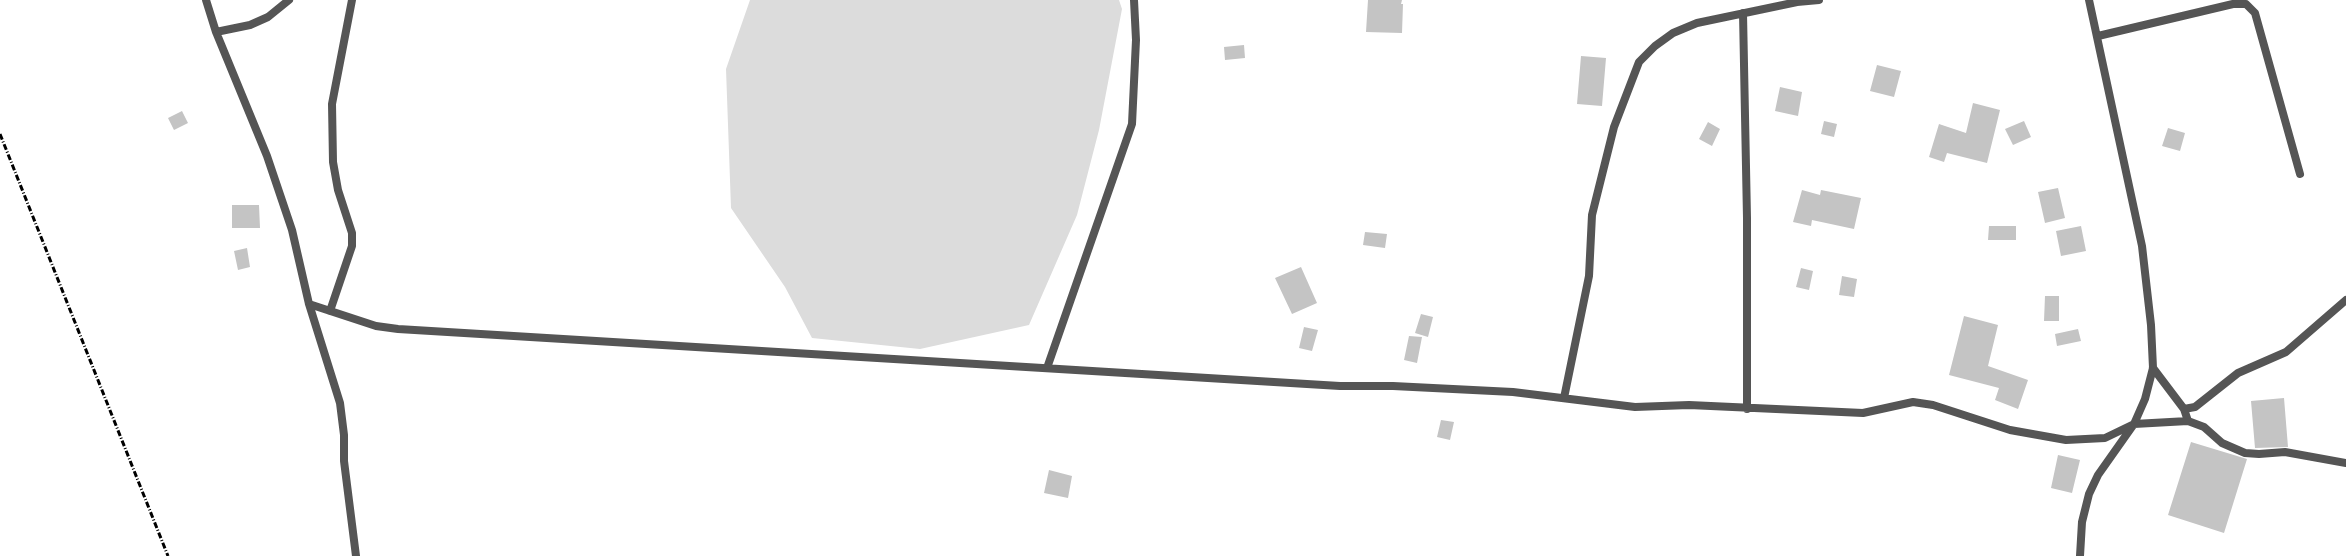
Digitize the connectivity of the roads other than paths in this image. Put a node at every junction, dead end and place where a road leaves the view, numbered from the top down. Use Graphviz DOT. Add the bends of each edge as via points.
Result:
graph roads {
  1 [pos="206,0"];
  2 [pos="289,0"];
  3 [pos="352,0"];
  4 [pos="1134,0"];
  5 [pos="1819,0"];
  6 [pos="2089,0"];
  7 [pos="1743,13"];
  8 [pos="216,32"];
  9 [pos="2098,36"];
  10 [pos="2300,174"];
  11 [pos="2346,300"];
  12 [pos="309,304"];
  13 [pos="330,311"];
  14 [pos="1047,368"];
  15 [pos="2153,368"];
  16 [pos="1564,398"];
  17 [pos="1746,409"];
  18 [pos="2184,409"];
  19 [pos="2188,421"];
  20 [pos="2134,424"];
  21 [pos="2346,463"];
  22 [pos="356,556"];
  23 [pos="2080,556"];
  1 -- 8 [label="street"];
  2 -- 8 [label="street" via="268,17 250,25"];
  3 -- 13 [label="street" via="332,104 333,162 338,190 352,233 352,246"];
  4 -- 14 [label="street" via="1136,40 1132,124"];
  5 -- 7 [label="street"];
  6 -- 9 [label="street"];
  7 -- 16 [label="street" via="1698,23 1673,33 1639,62 1614,127 1592,215 1589,276"];
  7 -- 17 [label="street" via="1747,218"];
  8 -- 12 [label="street" via="292,230"];
  9 -- 10 [label="street" via="2233,4 2246,4 2255,13"];
  9 -- 15 [label="street" via="2142,246"];
  11 -- 18 [label="street" via="2286,352 2238,373 2194,407"];
  12 -- 13 [label="street"];
  12 -- 22 [label="street" via="340,403 344,461"];
  13 -- 14 [label="street" via="376,326 398,329"];
  14 -- 16 [label="street" via="1340,386 1513,392"];
  15 -- 18 [label="street"];
  15 -- 20 [label="street" via="2145,399"];
  16 -- 17 [label="street" via="1635,407 1689,405"];
  17 -- 20 [label="street" via="1863,413 1913,402 1933,405 2010,430 2066,440 2105,438"];
  18 -- 19 [label="street"];
  19 -- 20 [label="street"];
  19 -- 21 [label="street" via="2204,428 2222,443 2245,453 2285,452"];
  20 -- 23 [label="street" via="2098,475 2089,494 2082,522"];
}
